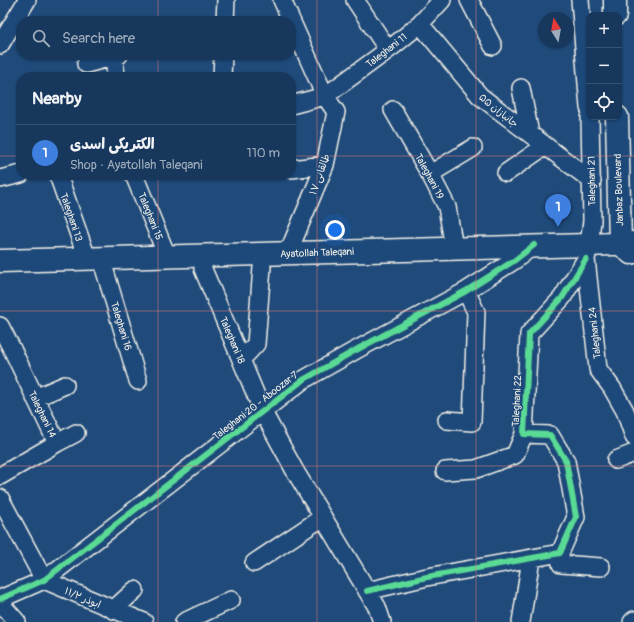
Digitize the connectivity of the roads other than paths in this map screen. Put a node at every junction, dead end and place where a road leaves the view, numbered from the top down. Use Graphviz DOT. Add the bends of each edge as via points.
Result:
graph roads {
  1 [pos="226,0"];
  2 [pos="282,0"];
  3 [pos="355,0"];
  4 [pos="442,0"];
  5 [pos="469,0"];
  6 [pos="580,0"];
  7 [pos="615,0"];
  8 [pos="25,1"];
  9 [pos="615,12"];
  10 [pos="16,16"];
  11 [pos="16,16"];
  12 [pos="225,16"];
  13 [pos="289,16"];
  14 [pos="420,24"];
  15 [pos="296,31"];
  16 [pos="0,44"];
  17 [pos="493,46"];
  18 [pos="388,50"];
  19 [pos="101,60"];
  20 [pos="116,60"];
  21 [pos="223,60"];
  22 [pos="86,64"];
  23 [pos="116,72"];
  24 [pos="222,72"];
  25 [pos="587,84"];
  26 [pos="521,88"];
  27 [pos="325,96"];
  28 [pos="296,104"];
  29 [pos="393,110"];
  30 [pos="590,120"];
  31 [pos="617,120"];
  32 [pos="530,134"];
  33 [pos="545,146"];
  34 [pos="472,148"];
  35 [pos="325,165"];
  36 [pos="296,168"];
  37 [pos="626,172"];
  38 [pos="506,173"];
  39 [pos="430,174"];
  40 [pos="16,175"];
  41 [pos="0,179"];
  42 [pos="60,180"];
  43 [pos="136,180"];
  44 [pos="592,181"];
  45 [pos="534,246"];
  46 [pos="454,248"];
  47 [pos="630,250"];
  48 [pos="288,252"];
  49 [pos="588,252"];
  50 [pos="168,256"];
  51 [pos="86,258"];
  52 [pos="515,260"];
  53 [pos="0,261"];
  54 [pos="262,267"];
  55 [pos="203,269"];
  56 [pos="105,271"];
  57 [pos="0,275"];
  58 [pos="466,291"];
  59 [pos="0,326"];
  60 [pos="6,352"];
  61 [pos="241,360"];
  62 [pos="138,381"];
  63 [pos="65,386"];
  64 [pos="35,398"];
  65 [pos="629,410"];
  66 [pos="263,412"];
  67 [pos="447,420"];
  68 [pos="76,433"];
  69 [pos="524,434"];
  70 [pos="634,436"];
  71 [pos="57,443"];
  72 [pos="634,453"];
  73 [pos="616,460"];
  74 [pos="445,471"];
  75 [pos="0,476"];
  76 [pos="0,498"];
  77 [pos="323,517"];
  78 [pos="560,554"];
  79 [pos="531,559"];
  80 [pos="254,563"];
  81 [pos="601,567"];
  82 [pos="44,580"];
  83 [pos="135,590"];
  84 [pos="368,591"];
  85 [pos="0,599"];
  86 [pos="231,600"];
  87 [pos="0,603"];
  88 [pos="113,610"];
  89 [pos="634,620"];
  90 [pos="17,622"];
  91 [pos="144,622"];
  92 [pos="184,622"];
  93 [pos="382,622"];
  94 [pos="521,622"];
  95 [pos="632,622"];
  1 -- 12 [label="street"];
  2 -- 13 [label="street, طالقانی ۱۷"];
  3 -- 18 [label="street"];
  4 -- 14 [label="street, Taleghani 11"];
  5 -- 17 [label="street"];
  6 -- 25 [label="street"];
  7 -- 9 [label="main road"];
  8 -- 11 [label="street"];
  10 -- 16 [label="street"];
  14 -- 18 [label="street, Taleghani 11"];
  14 -- 32 [label="street, جانبازان ۵۵" via="480,96"];
  15 -- 27 [label="street, طالقانی ۱۷"];
  18 -- 27 [label="street, Taleghani 11"];
  19 -- 22 [label="street"];
  20 -- 23 [label="street"];
  21 -- 24 [label="street"];
  26 -- 32 [label="street"];
  27 -- 28 [label="street"];
  27 -- 35 [label="street, طالقانی ۱۷" via="336,112"];
  29 -- 39 [label="street, Taleghani 19"];
  30 -- 44 [label="street, Taleghani 21"];
  31 -- 37 [label="main road, Janbaz Boulevard"];
  32 -- 33 [label="street, جانبازان ۵۵"];
  33 -- 38 [label="street"];
  33 -- 44 [label="street, جانبازان ۵۵"];
  34 -- 39 [label="street"];
  35 -- 36 [label="street"];
  35 -- 48 [label="street, طالقانی ۱۷"];
  37 -- 47 [label="main road, Janbaz Boulevard"];
  39 -- 46 [label="street, Taleghani 19" via="447,207"];
  40 -- 41 [label="street"];
  42 -- 51 [label="street, Taleghani 13"];
  43 -- 50 [label="street, Taleghani 15"];
  44 -- 49 [label="street, Taleghani 21" via="592,221"];
  45 -- 46 [label="main road, Ayatollah Taleqani"];
  45 -- 49 [label="main road, Ayatollah Taleqani"];
  45 -- 52 [label="street, Taleghani 20 - Aboozar 7"];
  46 -- 48 [label="main road, Ayatollah Taleqani"];
  47 -- 49 [label="main road, Ayatollah Taleqani"];
  48 -- 50 [label="main road, Ayatollah Taleqani"];
  49 -- 52 [label="main road, Ayatollah Taleqani"];
  49 -- 65 [label="street, Taleghani 24" via="598,369"];
  49 -- 69 [label="street, Taleghani 22" via="562,298 529,334"];
  50 -- 51 [label="main road, Ayatollah Taleqani"];
  51 -- 53 [label="main road, Ayatollah Taleqani"];
  52 -- 54 [label="main road, Ayatollah Taleqani"];
  52 -- 58 [label="street, Taleghani 20 - Aboozar 7"];
  54 -- 55 [label="main road, Ayatollah Taleqani"];
  54 -- 61 [label="street" via="256,344"];
  55 -- 56 [label="main road, Ayatollah Taleqani"];
  55 -- 61 [label="street, Taleghani 18"];
  56 -- 57 [label="main road, Ayatollah Taleqani"];
  56 -- 62 [label="street, Taleghani 16"];
  58 -- 66 [label="street, Taleghani 20 - Aboozar 7" via="302,380"];
  58 -- 67 [label="street" via="476,312 472,422"];
  59 -- 60 [label="street, Taleghani 14"];
  60 -- 64 [label="street, Taleghani 14"];
  61 -- 66 [label="street, Taleghani 18"];
  63 -- 64 [label="street"];
  64 -- 71 [label="street, Taleghani 14"];
  65 -- 70 [label="street, Taleghani 24"];
  66 -- 77 [label="street, Taleghani 18" via="294,471"];
  66 -- 82 [label="street, Taleghani 20 - Aboozar 7"];
  68 -- 71 [label="street"];
  69 -- 74 [label="street" via="515,455 476,470"];
  69 -- 78 [label="street, Taleghani 22" via="550,435 566,461 576,517"];
  71 -- 75 [label="street, Taleghani 14"];
  72 -- 73 [label="street"];
  76 -- 82 [label="street"];
  77 -- 80 [label="street"];
  77 -- 84 [label="street, Taleghani 18"];
  78 -- 79 [label="street"];
  78 -- 81 [label="street" via="561,564"];
  79 -- 84 [label="street" via="427,577"];
  79 -- 94 [label="street"];
  82 -- 85 [label="street, Taleghani 20 - Aboozar 7"];
  82 -- 88 [label="street, ابوذر ۱۱/۲"];
  83 -- 88 [label="street"];
  84 -- 93 [label="street, Taleghani 18"];
  86 -- 92 [label="street"];
  87 -- 90 [label="street"];
  88 -- 91 [label="street, ابوذر ۱۱/۲"];
  89 -- 95 [label="street"];
}
